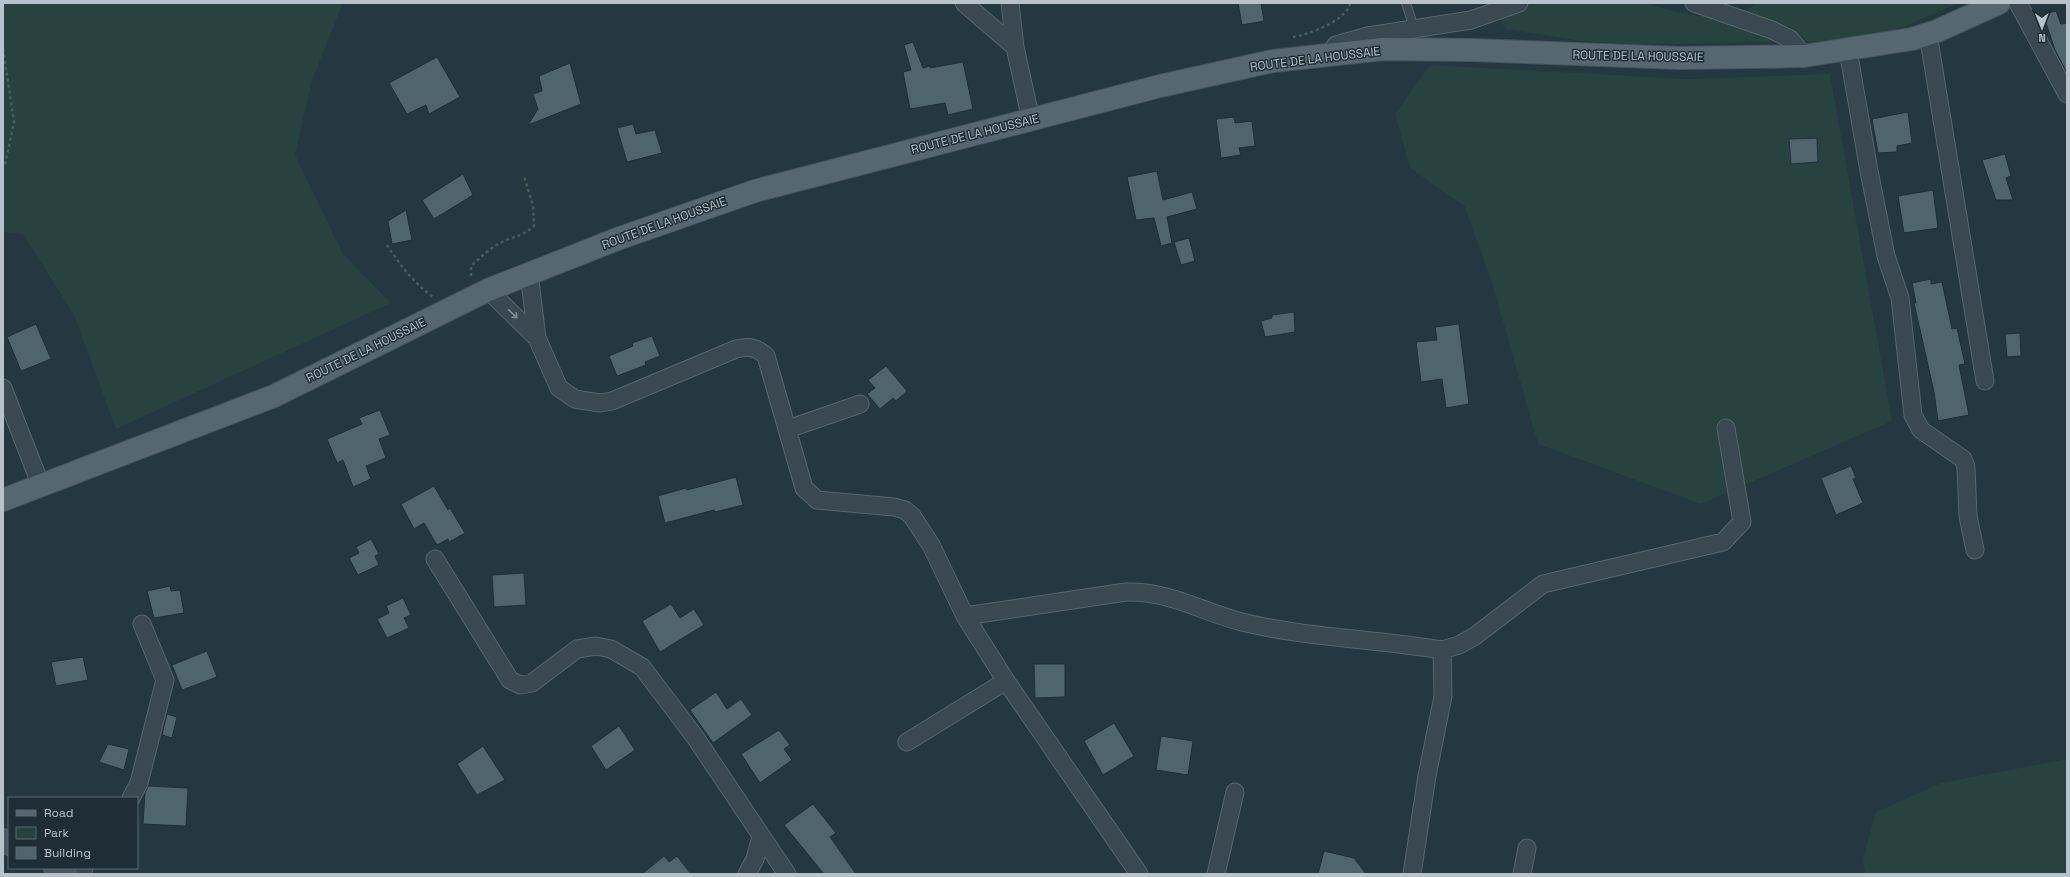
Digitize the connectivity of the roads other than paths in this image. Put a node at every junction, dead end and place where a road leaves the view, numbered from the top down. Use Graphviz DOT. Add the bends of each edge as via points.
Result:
graph roads {
  1 [pos="964,3"];
  2 [pos="1010,3"];
  3 [pos="1406,3"];
  4 [pos="1519,3"];
  5 [pos="1694,3"];
  6 [pos="1999,3"];
  7 [pos="2018,3"];
  8 [pos="1414,28"];
  9 [pos="1928,34"];
  10 [pos="1015,47"];
  11 [pos="1848,50"];
  12 [pos="1328,55"];
  13 [pos="1804,56"];
  14 [pos="2067,94"];
  15 [pos="1030,120"];
  16 [pos="529,273"];
  17 [pos="481,293"];
  18 [pos="537,338"];
  19 [pos="1985,381"];
  20 [pos="3,388"];
  21 [pos="860,404"];
  22 [pos="1726,428"];
  23 [pos="788,429"];
  24 [pos="41,486"];
  25 [pos="3,500"];
  26 [pos="1975,550"];
  27 [pos="436,559"];
  28 [pos="965,616"];
  29 [pos="142,624"];
  30 [pos="1442,650"];
  31 [pos="1006,681"];
  32 [pos="907,742"];
  33 [pos="1235,792"];
  34 [pos="132,797"];
  35 [pos="761,837"];
  36 [pos="1527,848"];
  37 [pos="56,869"];
  38 [pos="66,874"];
  39 [pos="747,874"];
  40 [pos="787,874"];
  41 [pos="1139,874"];
  42 [pos="1216,874"];
  43 [pos="1412,874"];
  44 [pos="1522,874"];
  1 -- 10 [label="street"];
  2 -- 10 [label="street"];
  3 -- 8 [label="lane"];
  4 -- 8 [label="street" via="1471,20"];
  5 -- 13 [label="street" via="1772,30 1790,39"];
  6 -- 9 [label="main road, ROUTE DE LA HOUSSAIE"];
  7 -- 14 [label="street"];
  8 -- 12 [label="street" via="1336,45"];
  9 -- 11 [label="main road, ROUTE DE LA HOUSSAIE"];
  9 -- 19 [label="street"];
  10 -- 15 [label="street"];
  11 -- 13 [label="main road, ROUTE DE LA HOUSSAIE"];
  11 -- 26 [label="street" via="1883,241 1900,298 1913,415 1921,430 1963,459 1966,467 1968,516"];
  12 -- 13 [label="main road, ROUTE DE LA HOUSSAIE" via="1383,49 1679,58"];
  12 -- 15 [label="main road, ROUTE DE LA HOUSSAIE" via="1273,61 1160,86"];
  15 -- 16 [label="main road, ROUTE DE LA HOUSSAIE" via="755,191"];
  16 -- 17 [label="main road, ROUTE DE LA HOUSSAIE"];
  16 -- 18 [label="street"];
  17 -- 18 [label="street, one-way"];
  17 -- 24 [label="main road, ROUTE DE LA HOUSSAIE" via="274,396"];
  18 -- 23 [label="street" via="559,388 575,399 600,403 612,401 736,349 758,348 766,356"];
  20 -- 24 [label="street"];
  21 -- 23 [label="street"];
  22 -- 30 [label="street" via="1742,522 1723,542 1542,584 1475,636 1459,645"];
  23 -- 28 [label="street" via="804,488 810,496 827,502 894,507 905,510 912,516 931,545"];
  24 -- 25 [label="main road, ROUTE DE LA HOUSSAIE"];
  27 -- 35 [label="street" via="510,680 520,685 532,683 577,648 596,646 611,649 642,667 695,737"];
  28 -- 30 [label="street" via="1126,592 1144,592 1159,594 1246,623"];
  28 -- 31 [label="street"];
  29 -- 34 [label="street" via="165,680 139,783"];
  30 -- 43 [label="street" via="1443,696 1427,776"];
  31 -- 32 [label="street"];
  31 -- 41 [label="street"];
  33 -- 42 [label="street"];
  35 -- 39 [label="street" via="755,859"];
  35 -- 40 [label="street"];
  36 -- 44 [label="street"];
  37 -- 38 [label="main road"];
}
